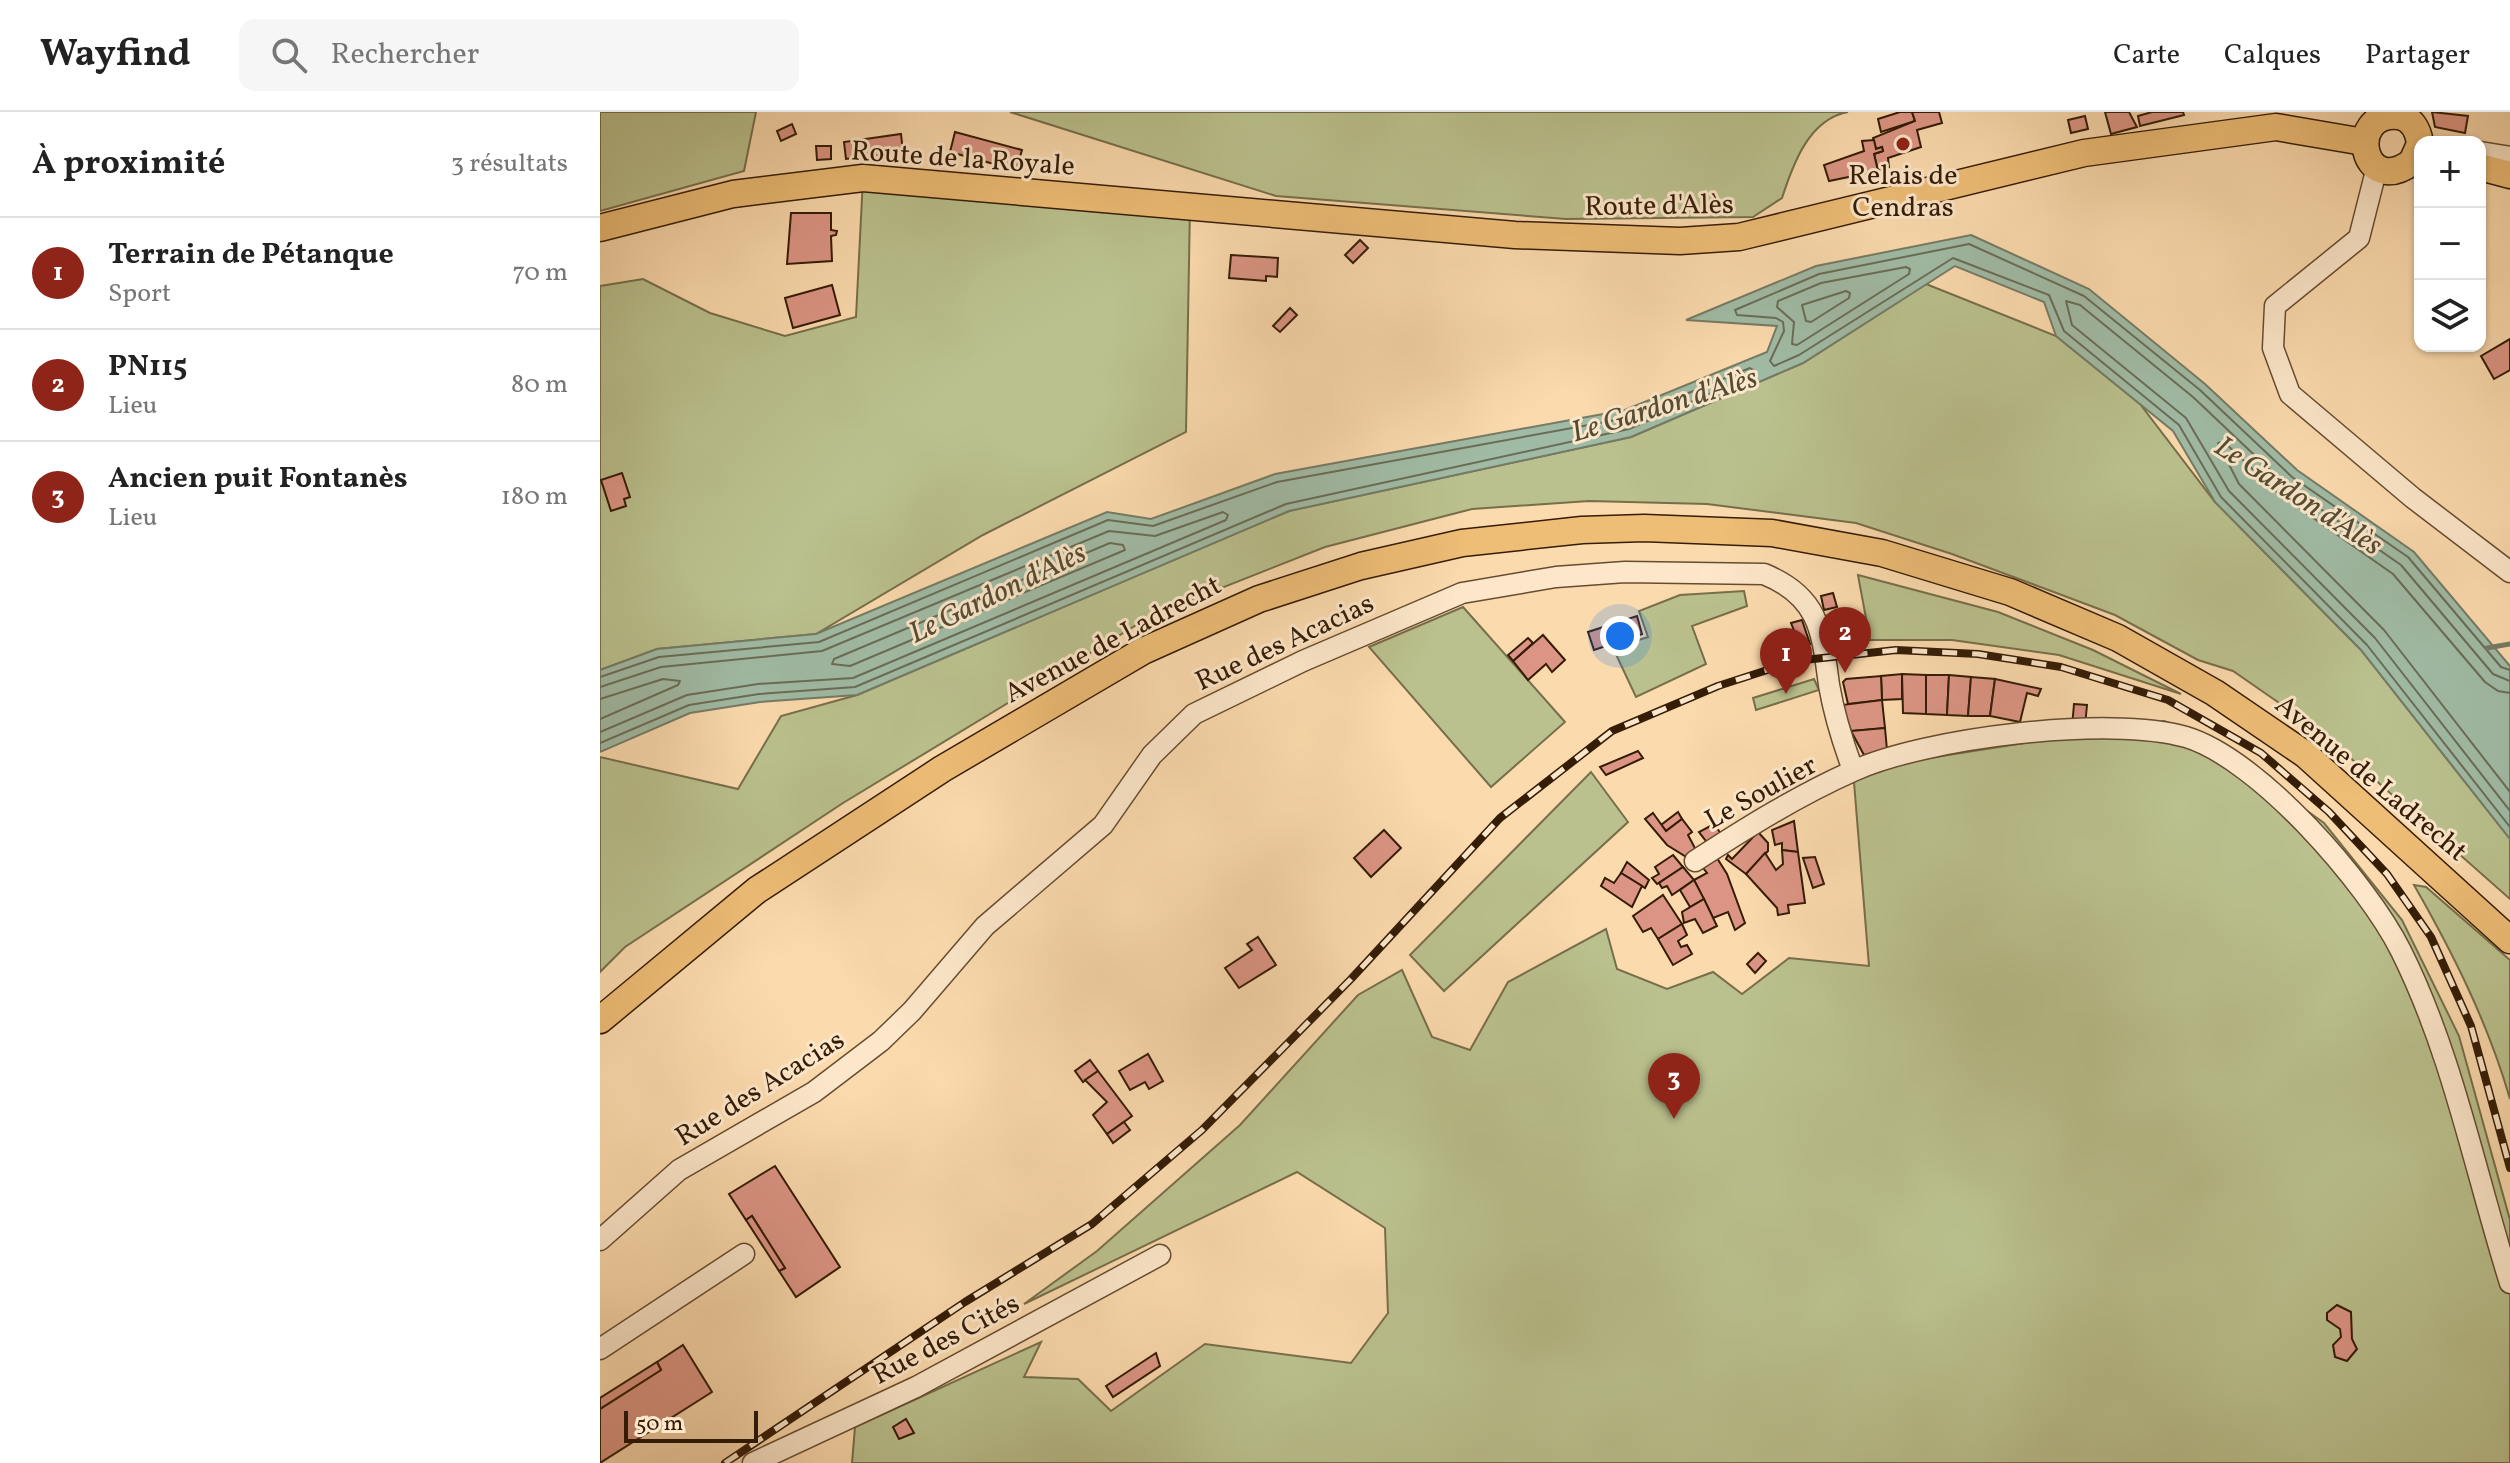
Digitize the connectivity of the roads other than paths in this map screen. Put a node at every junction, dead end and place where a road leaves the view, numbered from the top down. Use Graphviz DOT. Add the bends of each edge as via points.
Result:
graph roads {
  1 [pos="2395,115"];
  2 [pos="2418,136"];
  3 [pos="2364,142"];
  4 [pos="2486,153"];
  5 [pos="2510,157"];
  6 [pos="2414,158"];
  7 [pos="2377,167"];
  8 [pos="2486,169"];
  9 [pos="2510,175"];
  10 [pos="1135,201"];
  11 [pos="600,228"];
  12 [pos="2510,572"];
  13 [pos="1853,770"];
  14 [pos="1695,861"];
  15 [pos="2510,940"];
  16 [pos="649,977"];
  17 [pos="600,1020"];
  18 [pos="600,1029"];
  19 [pos="600,1240"];
  20 [pos="744,1254"];
  21 [pos="1160,1255"];
  22 [pos="2510,1283"];
  23 [pos="600,1349"];
  24 [pos="753,1463"];
  1 -- 2 [label="main road"];
  1 -- 3 [label="main road" via="2372,124"];
  3 -- 7 [label="main road"];
  3 -- 10 [label="main road, Route d'Alès" via="2276,127 2099,151 1739,237 1680,241 1515,235"];
  4 -- 5 [label="street"];
  6 -- 7 [label="main road" via="2397,170"];
  7 -- 12 [label="street" via="2359,238 2275,306 2273,348 2290,394"];
  8 -- 9 [label="main road"];
  10 -- 11 [label="main road, Route de la Royale" via="863,178 733,194"];
  13 -- 14 [label="street, Le Soulier" via="1778,808"];
  13 -- 19 [label="street, Rue des Acacias" via="1836,715 1824,638 1802,597 1785,582 1764,574 1625,572 1462,593 1224,697 1177,728 1103,825 1014,898 881,1041 814,1092 679,1170"];
  13 -- 22 [label="street, Le Soulier" via="1925,750 2032,732 2155,731 2219,751 2321,838 2355,878 2400,949 2435,1030"];
  15 -- 16 [label="main road, Avenue de Ladrecht" via="2306,755 2215,693 2118,638 2010,592 1882,553 1772,533 1644,528 1519,535 1406,553 1316,579 1200,623 1087,682 929,777 757,890"];
  16 -- 17 [label="main road, Avenue de Ladrecht"];
  16 -- 18 [label="main road, Avenue de Ladrecht"];
  20 -- 23 [label="street"];
  21 -- 24 [label="street, Rue des Cités" via="916,1387"];
}
